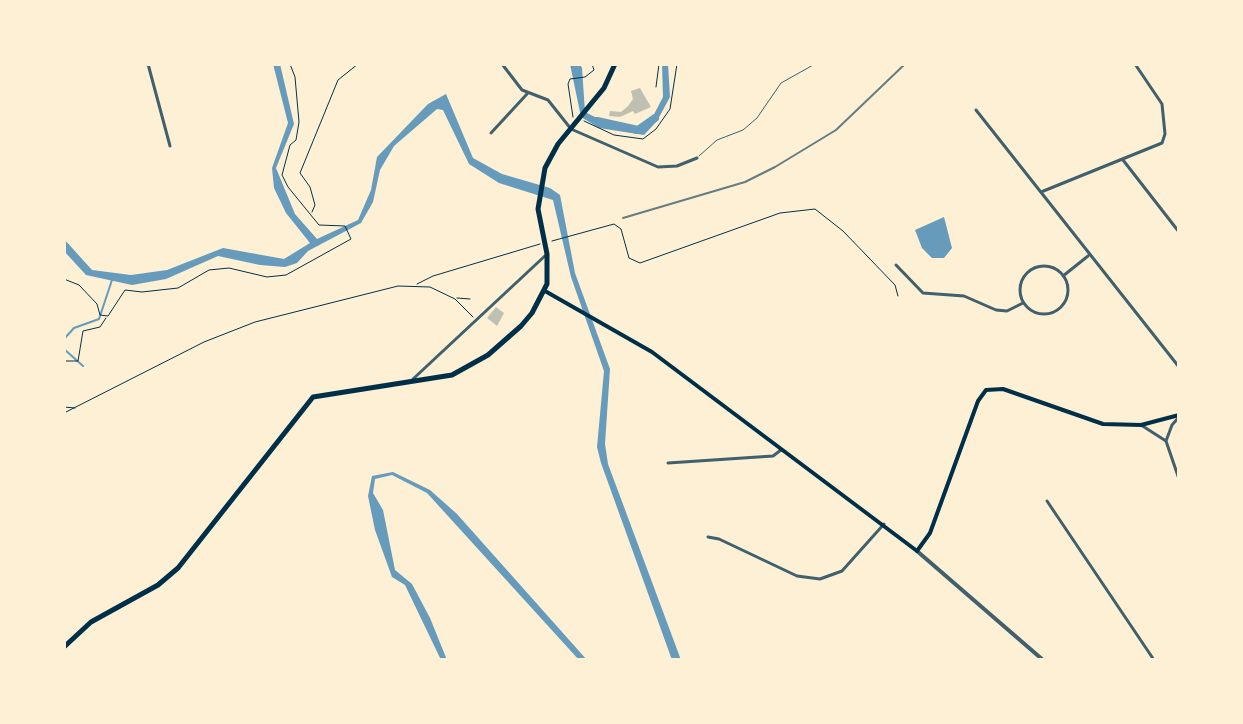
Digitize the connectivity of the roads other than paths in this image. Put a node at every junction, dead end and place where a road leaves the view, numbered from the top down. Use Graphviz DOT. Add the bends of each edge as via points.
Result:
graph roads {
  1 [pos="148,64"];
  2 [pos="502,64"];
  3 [pos="615,64"];
  4 [pos="815,64"];
  5 [pos="1135,64"];
  6 [pos="527,94"];
  7 [pos="976,110"];
  8 [pos="572,128"];
  9 [pos="491,133"];
  10 [pos="170,146"];
  11 [pos="697,158"];
  12 [pos="1123,160"];
  13 [pos="1041,192"];
  14 [pos="1179,232"];
  15 [pos="547,254"];
  16 [pos="1089,255"];
  17 [pos="896,265"];
  18 [pos="1063,276"];
  19 [pos="545,291"];
  20 [pos="1023,303"];
  21 [pos="1179,367"];
  22 [pos="411,382"];
  23 [pos="1179,416"];
  24 [pos="1141,425"];
  25 [pos="1166,441"];
  26 [pos="782,448"];
  27 [pos="668,463"];
  28 [pos="1179,479"];
  29 [pos="1047,501"];
  30 [pos="884,524"];
  31 [pos="708,537"];
  32 [pos="917,551"];
  33 [pos="64,647"];
  34 [pos="1043,660"];
  35 [pos="1154,660"];
  1 -- 10 [label="street"];
  2 -- 6 [label="street"];
  3 -- 8 [label="main road"];
  4 -- 11 [label="lane" via="781,83 743,130 717,140"];
  5 -- 12 [label="street" via="1162,104 1165,134 1158,146"];
  6 -- 8 [label="street" via="548,100"];
  6 -- 9 [label="street"];
  7 -- 13 [label="street"];
  8 -- 11 [label="street" via="658,167"];
  8 -- 15 [label="main road" via="549,158 542,178 539,197"];
  12 -- 13 [label="street"];
  12 -- 14 [label="street"];
  13 -- 16 [label="street"];
  15 -- 19 [label="main road"];
  15 -- 22 [label="street"];
  16 -- 18 [label="street"];
  16 -- 21 [label="street"];
  17 -- 20 [label="street" via="923,293 964,296 996,310"];
  18 -- 20 [label="street" via="1050,267 1029,272 1021,285"];
  18 -- 20 [label="street" via="1067,295 1056,311 1036,313"];
  19 -- 22 [label="main road" via="521,326 478,363 452,375"];
  19 -- 26 [label="main road" via="652,352"];
  22 -- 33 [label="main road" via="313,397 178,568 100,616"];
  23 -- 24 [label="main road"];
  23 -- 25 [label="street"];
  24 -- 25 [label="street"];
  24 -- 32 [label="main road" via="1092,421 1003,389 986,390 930,533"];
  25 -- 28 [label="street"];
  26 -- 27 [label="street" via="773,456"];
  26 -- 30 [label="main road"];
  29 -- 35 [label="street"];
  30 -- 31 [label="street" via="842,571 820,579 797,576"];
  30 -- 32 [label="main road"];
  32 -- 34 [label="street"];
}
